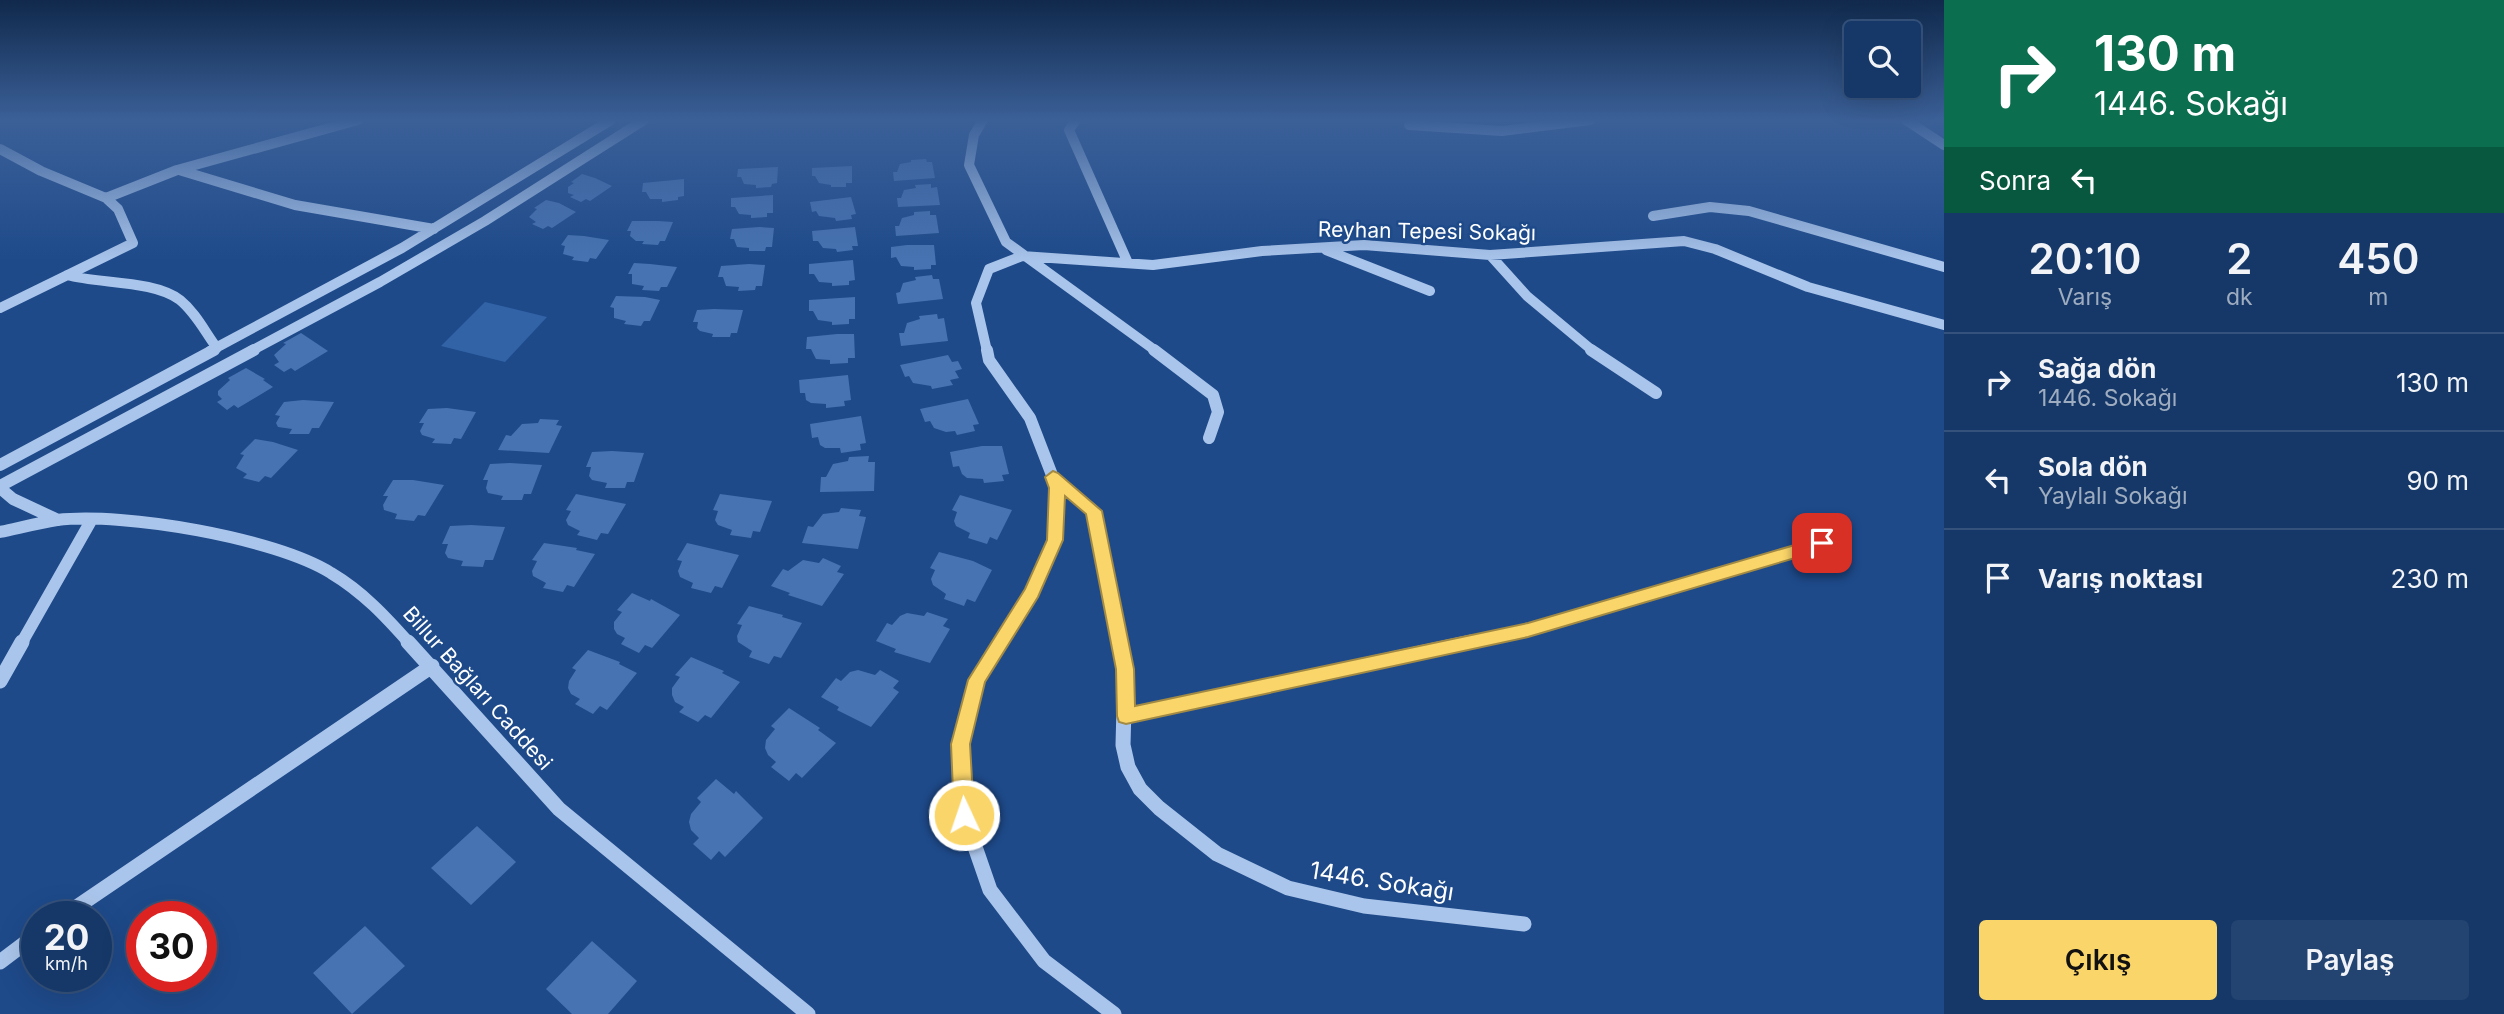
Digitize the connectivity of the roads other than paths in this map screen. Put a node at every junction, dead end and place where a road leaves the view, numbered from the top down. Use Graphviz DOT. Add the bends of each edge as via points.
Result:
graph roads {
  1 [pos="34,167"];
  2 [pos="187,167"];
  3 [pos="534,167"];
  4 [pos="570,167"];
  5 [pos="970,167"];
  6 [pos="1086,167"];
  7 [pos="177,170"];
  8 [pos="106,198"];
  9 [pos="1653,216"];
  10 [pos="433,229"];
  11 [pos="1321,248"];
  12 [pos="1490,255"];
  13 [pos="1022,256"];
  14 [pos="1128,263"];
  15 [pos="1944,267"];
  16 [pos="67,275"];
  17 [pos="1430,291"];
  18 [pos="0,308"];
  19 [pos="1944,325"];
  20 [pos="217,348"];
  21 [pos="1656,393"];
  22 [pos="1209,438"];
  23 [pos="0,465"];
  24 [pos="1053,477"];
  25 [pos="0,487"];
  26 [pos="92,519"];
  27 [pos="58,520"];
  28 [pos="0,532"];
  29 [pos="1822,543"];
  30 [pos="432,666"];
  31 [pos="0,681"];
  32 [pos="1126,716"];
  33 [pos="86,901"];
  34 [pos="1524,924"];
  35 [pos="21,946"];
  36 [pos="0,962"];
  37 [pos="805,1013"];
  38 [pos="1114,1014"];
  1 -- 8 [label="street"];
  2 -- 7 [label="street"];
  3 -- 10 [label="street"];
  4 -- 25 [label="street" via="380,282"];
  5 -- 13 [label="street" via="1006,242"];
  6 -- 14 [label="street"];
  7 -- 8 [label="street"];
  7 -- 10 [label="street" via="295,205"];
  8 -- 16 [label="street" via="118,209 133,243"];
  9 -- 15 [label="street" via="1710,208 1749,211"];
  10 -- 20 [label="street"];
  11 -- 12 [label="street, Reyhan Tepesi Sokağı" via="1364,245"];
  11 -- 14 [label="street, Reyhan Tepesi Sokağı" via="1153,265"];
  11 -- 17 [label="street"];
  12 -- 19 [label="street, Reyhan Tepesi Sokağı" via="1697,243 1799,283"];
  12 -- 21 [label="street" via="1561,327"];
  13 -- 14 [label="street, Reyhan Tepesi Sokağı"];
  13 -- 22 [label="street" via="1208,389 1220,412"];
  13 -- 24 [label="street" via="989,269 976,303 989,360 1030,418"];
  16 -- 18 [label="street"];
  16 -- 20 [label="street" via="168,293 182,302"];
  20 -- 23 [label="street"];
  24 -- 32 [label="street, 1446. Sokağı" via="1094,511 1125,669"];
  24 -- 38 [label="street" via="1057,488 1055,540 1032,592 973,692 960,744 964,815 990,890 1044,961"];
  25 -- 27 [label="street, Billur Bağları Caddesi" via="13,499"];
  26 -- 27 [label="street, Billur Bağları Caddesi"];
  26 -- 30 [label="street, Billur Bağları Caddesi" via="164,524 285,551 330,572 371,600"];
  26 -- 31 [label="street"];
  27 -- 28 [label="street, Billur Bağları Caddesi"];
  29 -- 32 [label="street" via="1528,630"];
  30 -- 33 [label="street"];
  30 -- 37 [label="street, Billur Bağları Caddesi" via="559,809"];
  32 -- 34 [label="street, 1446. Sokağı" via="1123,745 1140,789 1217,854 1288,888 1364,906"];
  35 -- 36 [label="street"];
}
